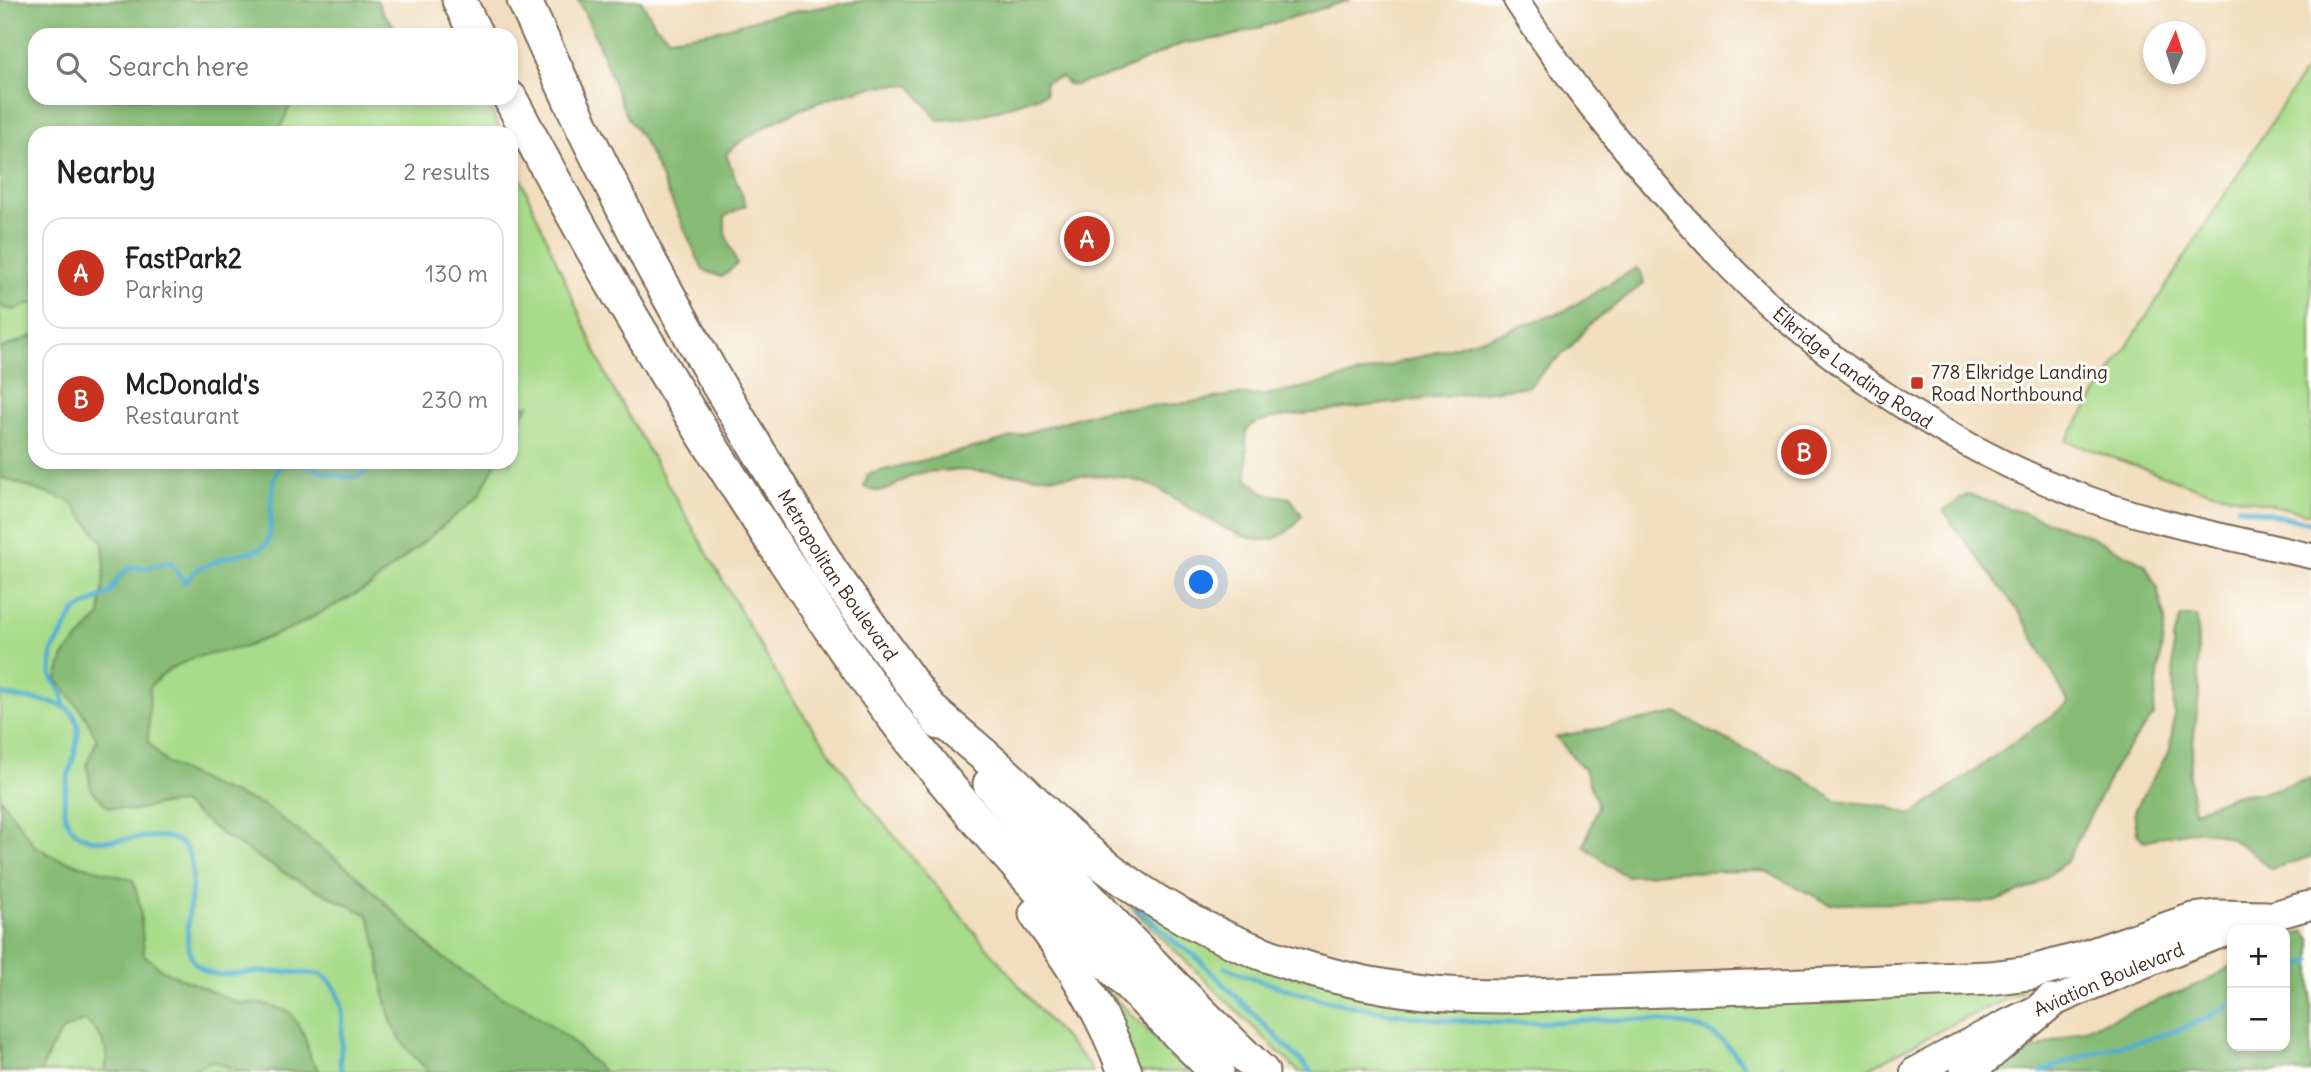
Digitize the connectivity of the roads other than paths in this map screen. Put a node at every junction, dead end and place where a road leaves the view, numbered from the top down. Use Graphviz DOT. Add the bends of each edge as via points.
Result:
graph roads {
  1 [pos="459,0"];
  2 [pos="524,0"];
  3 [pos="1516,0"];
  4 [pos="473,28"];
  5 [pos="514,105"];
  6 [pos="2311,556"];
  7 [pos="928,707"];
  8 [pos="953,790"];
  9 [pos="2311,905"];
  10 [pos="2267,918"];
  11 [pos="2050,1002"];
  12 [pos="1125,1072"];
  13 [pos="1217,1072"];
  14 [pos="1262,1072"];
  15 [pos="1915,1072"];
  16 [pos="1967,1072"];
  1 -- 4 [label="highway"];
  2 -- 7 [label="highway, Metropolitan Boulevard" via="651,264 713,376 831,571"];
  3 -- 6 [label="main road, Elkridge Landing Road" via="1605,126 1716,252 1781,315 1858,376 1925,420 2065,490 2153,520"];
  5 -- 8 [label="highway, Metropolitan Boulevard" via="678,396 802,587 901,726"];
  7 -- 10 [label="highway" via="1094,858 1163,905 1269,957 1377,987 1504,996 1990,978 2069,963 2193,920"];
  7 -- 14 [label="highway, Metropolitan Boulevard" via="1033,838 1117,929"];
  8 -- 12 [label="highway" via="984,845 1072,965"];
  8 -- 13 [label="highway, Metropolitan Boulevard" via="1096,953"];
  9 -- 10 [label="main road, Aviation Boulevard"];
  10 -- 11 [label="main road, Aviation Boulevard" via="2190,944"];
  11 -- 15 [label="main road, Aviation Boulevard"];
  11 -- 16 [label="highway"];
}
